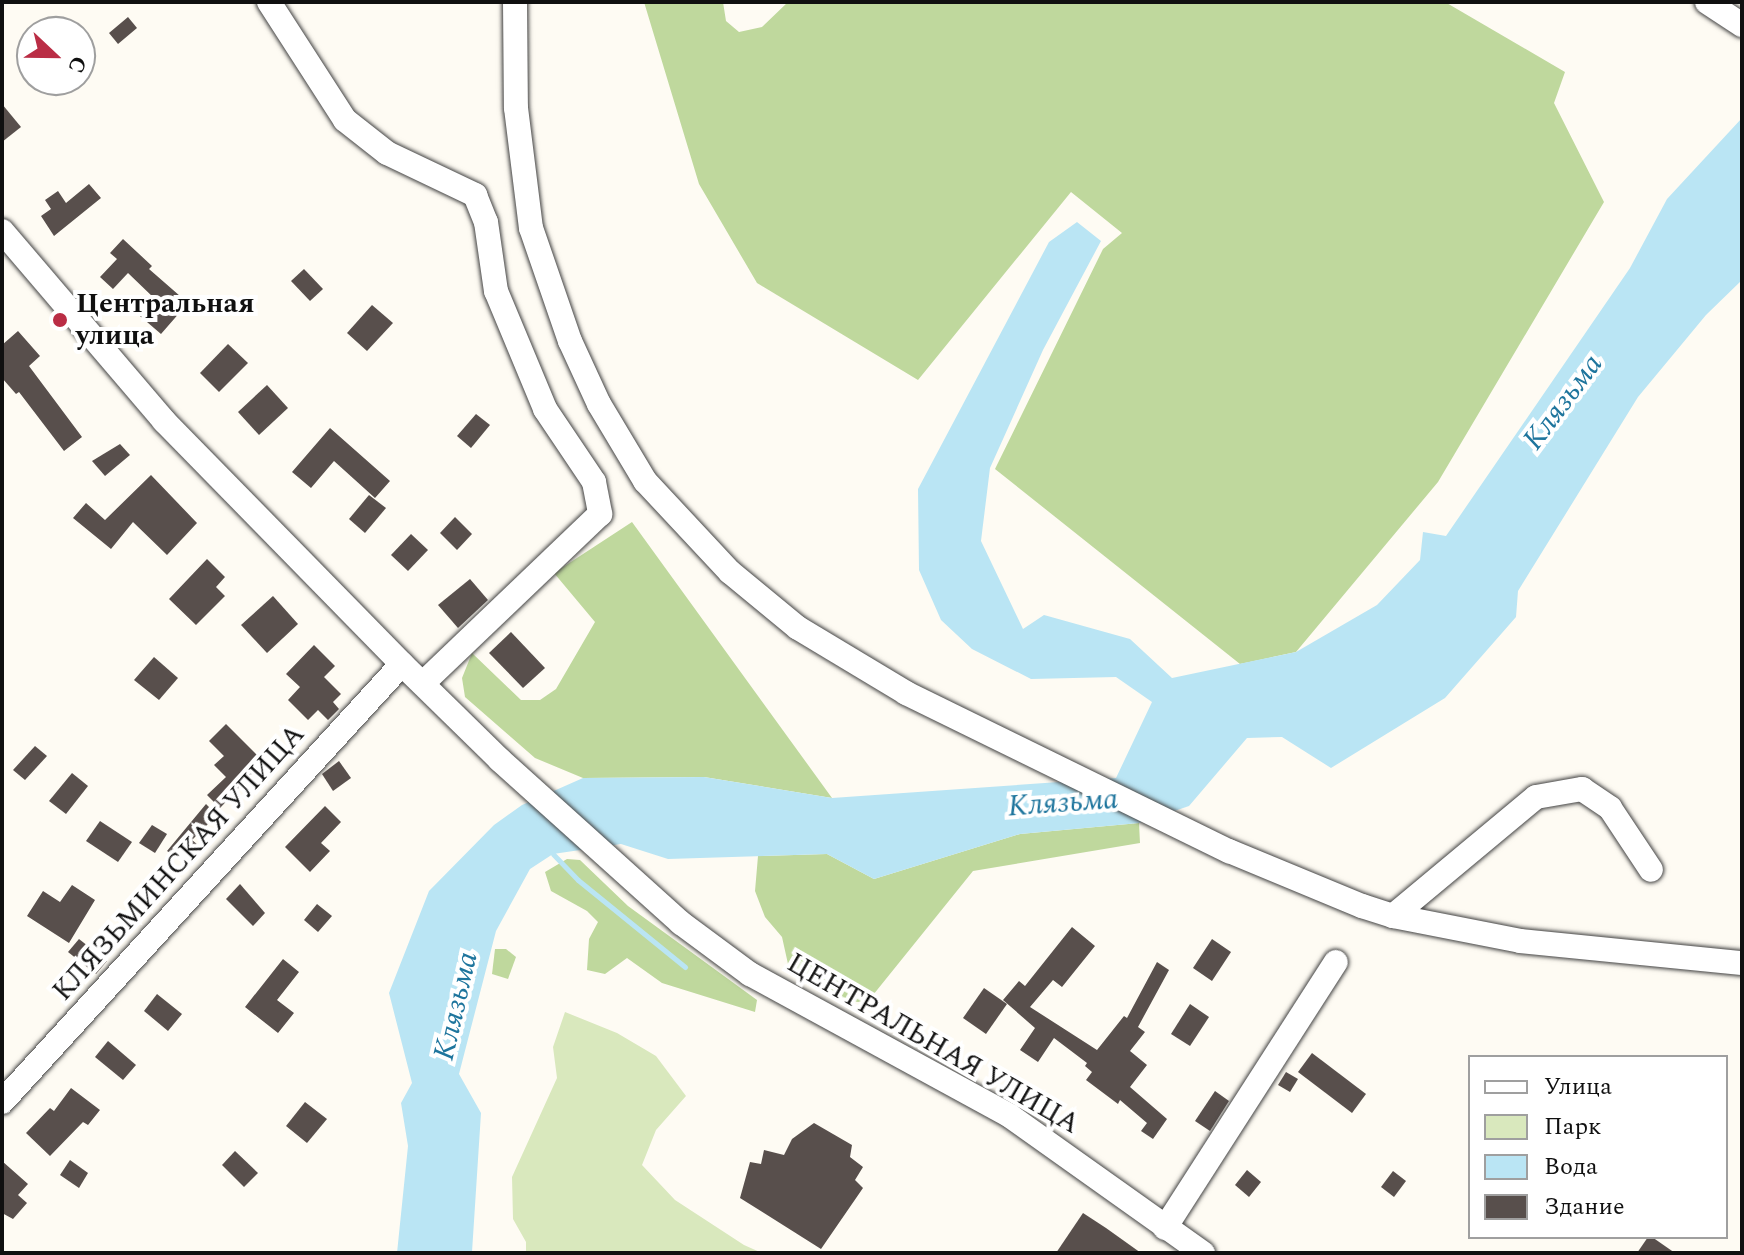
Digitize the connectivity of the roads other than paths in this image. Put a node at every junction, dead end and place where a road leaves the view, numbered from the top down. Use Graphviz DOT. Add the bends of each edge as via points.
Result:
graph roads {
  1 [pos="269,2"];
  2 [pos="515,2"];
  3 [pos="1707,2"];
  4 [pos="1742,25"];
  5 [pos="2,231"];
  6 [pos="402,664"];
  7 [pos="423,683"];
  8 [pos="1651,870"];
  9 [pos="1393,916"];
  10 [pos="1336,962"];
  11 [pos="1742,963"];
  12 [pos="2,1102"];
  13 [pos="1165,1228"];
  14 [pos="1203,1253"];
  1 -- 7 [label="street" via="345,120 387,153 475,195 486,222 496,291 545,409 594,482 600,514"];
  2 -- 9 [label="street" via="516,108 531,228 570,341 599,404 645,481 730,572 798,628 906,693 1229,851"];
  3 -- 4 [label="street"];
  5 -- 6 [label="street" via="164,421"];
  6 -- 7 [label="street"];
  6 -- 12 [label="street, КЛЯЗЬМИНСКАЯ УЛИЦА"];
  7 -- 13 [label="street, ЦЕНТРАЛЬНАЯ УЛИЦА" via="635,883 750,974 1010,1116"];
  8 -- 9 [label="street" via="1610,808 1582,789 1536,797"];
  9 -- 11 [label="street" via="1520,941"];
  10 -- 13 [label="street"];
  13 -- 14 [label="street, ЦЕНТРАЛЬНАЯ УЛИЦА"];
}
